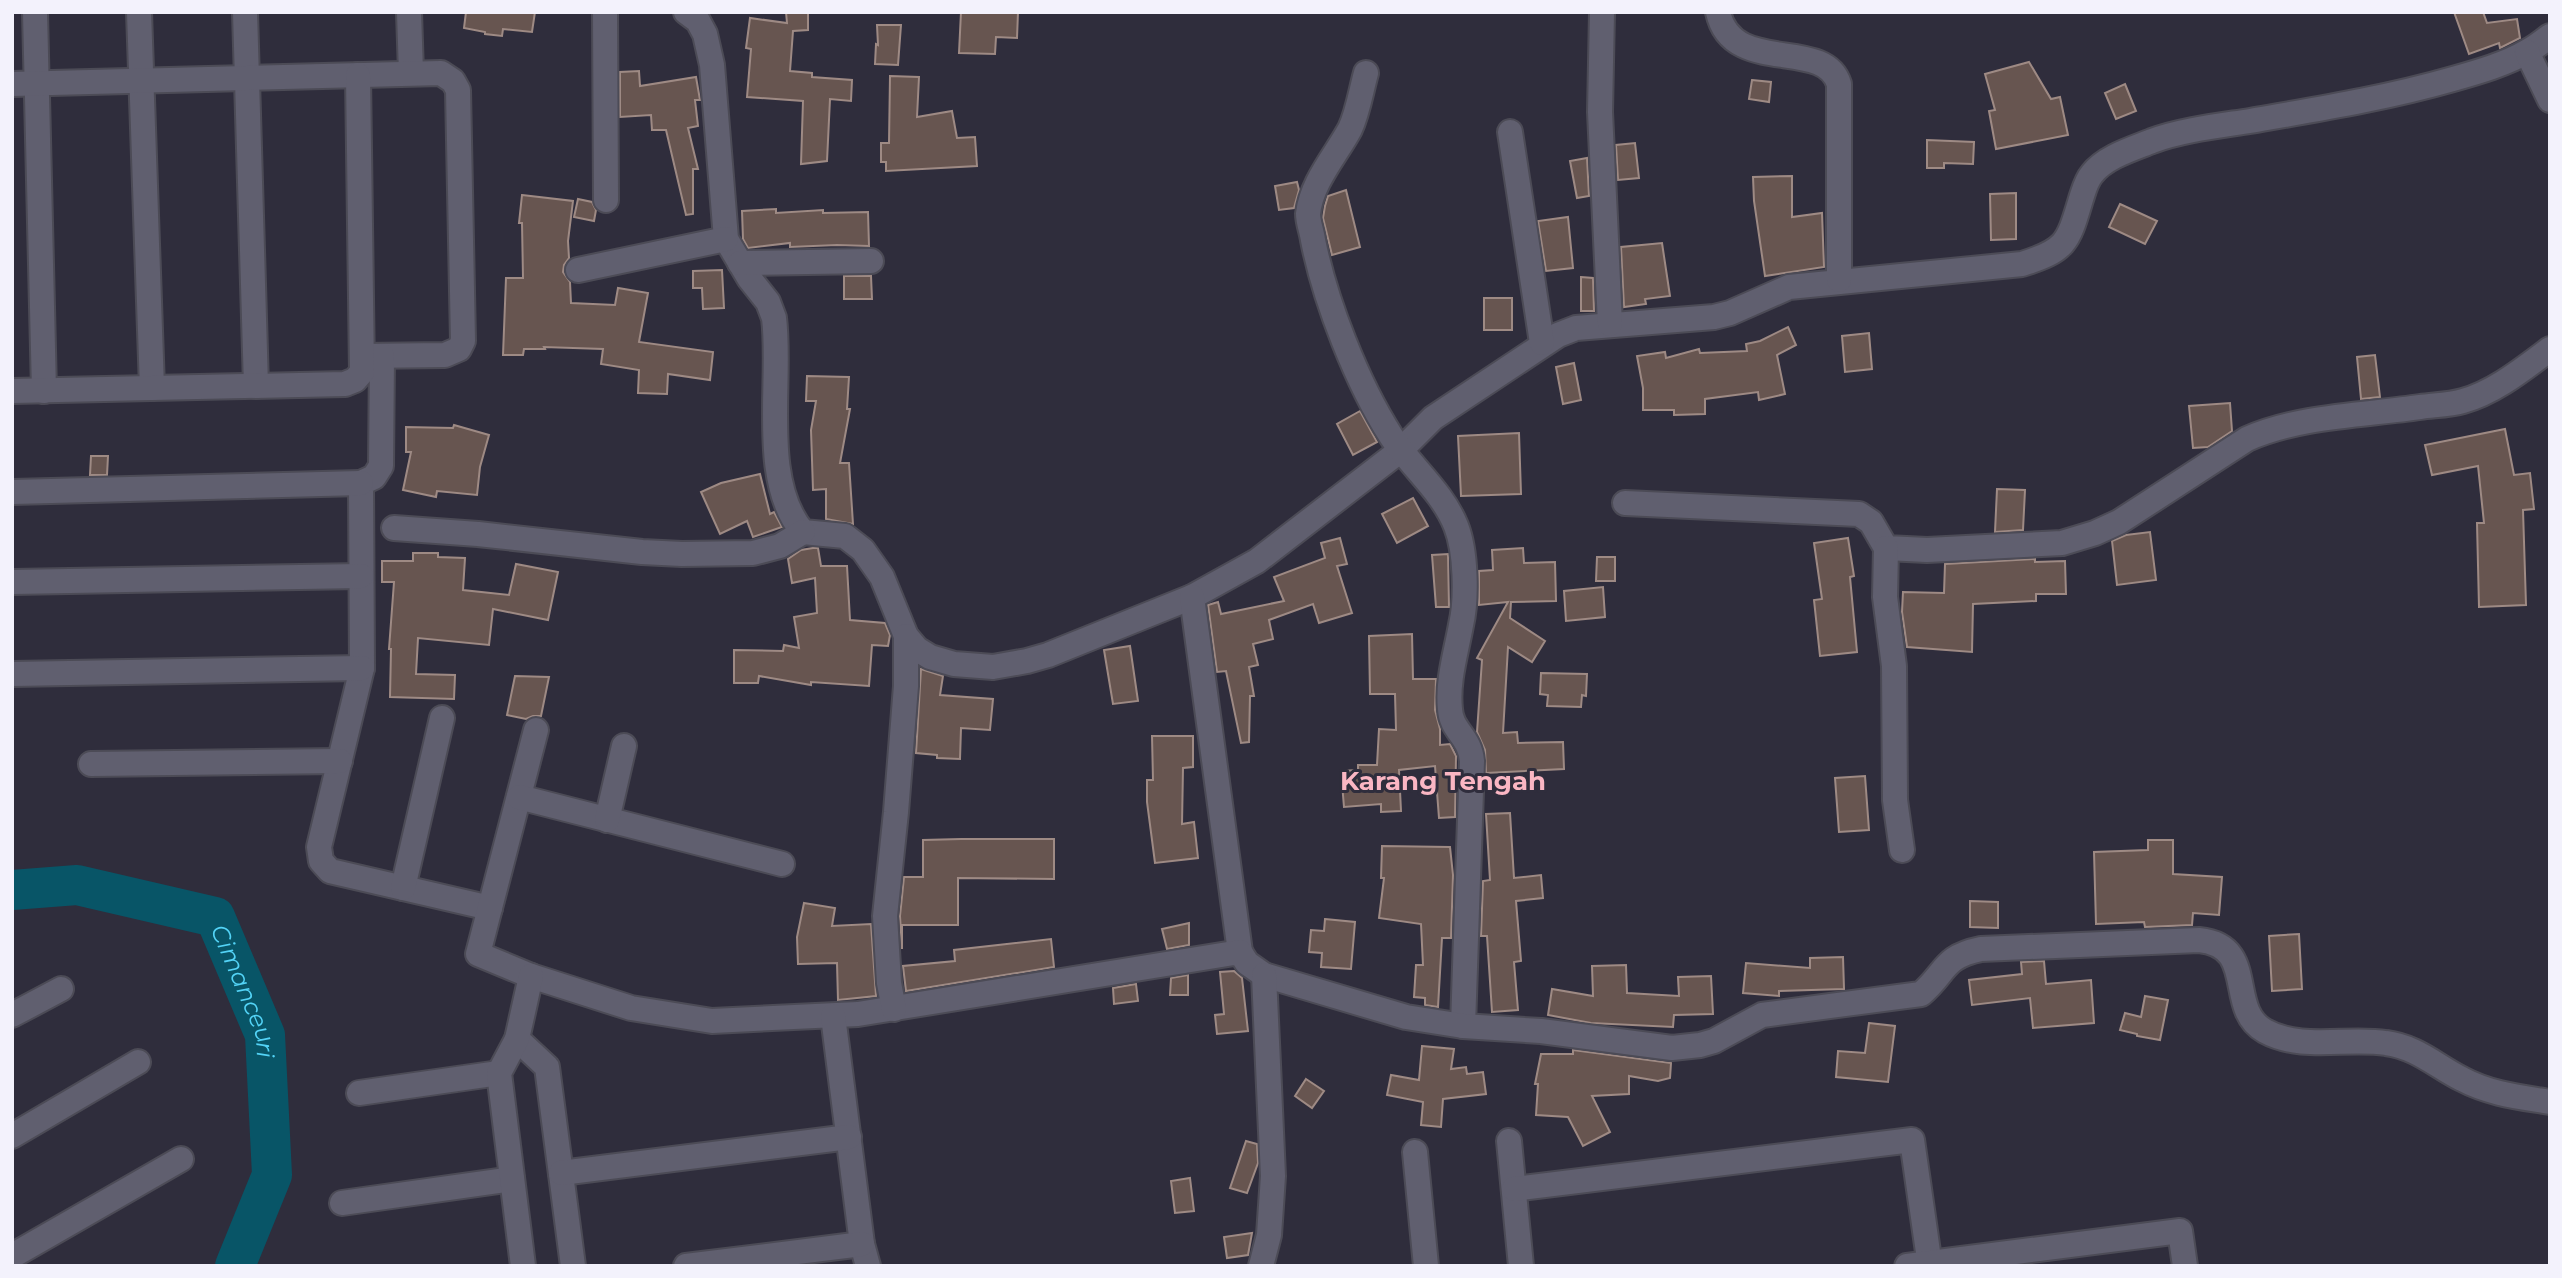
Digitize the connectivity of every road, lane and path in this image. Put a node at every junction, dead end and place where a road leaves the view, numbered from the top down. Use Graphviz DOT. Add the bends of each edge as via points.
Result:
graph roads {
  1 [pos="35,12"];
  2 [pos="139,12"];
  3 [pos="245,12"];
  4 [pos="409,12"];
  5 [pos="604,12"];
  6 [pos="686,12"];
  7 [pos="1602,12"];
  8 [pos="1718,12"];
  9 [pos="2550,36"];
  10 [pos="2528,52"];
  11 [pos="411,73"];
  12 [pos="1366,73"];
  13 [pos="358,75"];
  14 [pos="247,78"];
  15 [pos="142,80"];
  16 [pos="24,84"];
  17 [pos="2550,100"];
  18 [pos="1510,132"];
  19 [pos="606,200"];
  20 [pos="726,239"];
  21 [pos="871,261"];
  22 [pos="740,262"];
  23 [pos="579,270"];
  24 [pos="1839,280"];
  25 [pos="1610,324"];
  26 [pos="1542,343"];
  27 [pos="2550,349"];
  28 [pos="372,356"];
  29 [pos="256,386"];
  30 [pos="152,388"];
  31 [pos="12,391"];
  32 [pos="44,391"];
  33 [pos="1401,450"];
  34 [pos="361,483"];
  35 [pos="12,492"];
  36 [pos="1625,503"];
  37 [pos="394,527"];
  38 [pos="803,531"];
  39 [pos="1885,548"];
  40 [pos="361,576"];
  41 [pos="12,582"];
  42 [pos="1192,597"];
  43 [pos="906,636"];
  44 [pos="362,668"];
  45 [pos="12,674"];
  46 [pos="442,718"];
  47 [pos="536,730"];
  48 [pos="624,746"];
  49 [pos="340,761"];
  50 [pos="91,764"];
  51 [pos="519,797"];
  52 [pos="607,820"];
  53 [pos="1902,850"];
  54 [pos="782,864"];
  55 [pos="403,888"];
  56 [pos="490,908"];
  57 [pos="1240,952"];
  58 [pos="1264,975"];
  59 [pos="531,976"];
  60 [pos="61,989"];
  61 [pos="894,1009"];
  62 [pos="12,1014"];
  63 [pos="833,1016"];
  64 [pos="1463,1026"];
  65 [pos="517,1040"];
  66 [pos="138,1062"];
  67 [pos="499,1073"];
  68 [pos="359,1093"];
  69 [pos="2550,1102"];
  70 [pos="12,1136"];
  71 [pos="849,1137"];
  72 [pos="1509,1141"];
  73 [pos="1415,1152"];
  74 [pos="181,1159"];
  75 [pos="561,1173"];
  76 [pos="512,1179"];
  77 [pos="1514,1189"];
  78 [pos="342,1203"];
  79 [pos="865,1255"];
  80 [pos="12,1256"];
  81 [pos="1922,1265"];
  82 [pos="523,1266"];
  83 [pos="573,1266"];
  84 [pos="686,1266"];
  85 [pos="1261,1266"];
  86 [pos="1426,1266"];
  87 [pos="1521,1266"];
  88 [pos="2185,1266"];
  1 -- 16 [label="street"];
  2 -- 15 [label="street"];
  3 -- 14 [label="street"];
  4 -- 11 [label="street"];
  5 -- 19 [label="street"];
  6 -- 20 [label="street" via="705,34 712,65"];
  7 -- 25 [label="street" via="1600,112"];
  8 -- 24 [label="street" via="1725,31 1745,46 1827,65 1836,74"];
  9 -- 10 [label="street"];
  10 -- 17 [label="street"];
  10 -- 24 [label="street" via="2415,90 2154,141 2118,155 2092,174 2070,236 2059,248 2022,264"];
  11 -- 13 [label="street"];
  11 -- 28 [label="street" via="441,73 453,80 458,90 463,341 459,349 445,355"];
  12 -- 33 [label="street" via="1352,126 1323,174 1308,215 1317,259 1347,346"];
  13 -- 14 [label="street"];
  13 -- 28 [label="street"];
  14 -- 15 [label="street"];
  14 -- 29 [label="street"];
  15 -- 16 [label="street"];
  15 -- 30 [label="street"];
  16 -- 32 [label="street"];
  18 -- 26 [label="street"];
  20 -- 22 [label="street"];
  20 -- 23 [label="street"];
  21 -- 22 [label="street"];
  22 -- 38 [label="street" via="774,317 777,461 788,506"];
  24 -- 25 [label="street" via="1789,287 1714,317"];
  25 -- 26 [label="street" via="1576,328"];
  26 -- 33 [label="street" via="1433,418"];
  27 -- 39 [label="street" via="2499,384 2463,401 2304,422 2263,432 2119,522 2073,540 1927,550"];
  28 -- 29 [label="street" via="355,380 345,384"];
  28 -- 34 [label="street" via="381,466 374,477"];
  29 -- 30 [label="street"];
  30 -- 32 [label="street"];
  31 -- 32 [label="street"];
  33 -- 42 [label="street" via="1257,561"];
  33 -- 64 [label="street" via="1442,500 1461,549 1462,622 1452,663 1450,710 1452,721 1471,748 1472,761"];
  34 -- 35 [label="street"];
  34 -- 40 [label="street"];
  36 -- 39 [label="street" via="1859,514 1871,522"];
  37 -- 38 [label="street" via="694,554 753,553 780,546"];
  38 -- 43 [label="street" via="845,536 863,550 882,577"];
  39 -- 53 [label="street" via="1885,597 1894,666 1895,800"];
  40 -- 41 [label="street"];
  40 -- 44 [label="street"];
  42 -- 43 [label="street" via="1048,655 993,667 930,657"];
  42 -- 57 [label="street"];
  43 -- 61 [label="street" via="906,686 885,916"];
  44 -- 45 [label="street"];
  44 -- 49 [label="street"];
  46 -- 55 [label="street"];
  47 -- 51 [label="street"];
  48 -- 52 [label="street"];
  49 -- 50 [label="street"];
  49 -- 55 [label="street" via="319,847 321,861 330,871"];
  51 -- 52 [label="street"];
  51 -- 56 [label="street"];
  52 -- 54 [label="street"];
  55 -- 56 [label="street"];
  56 -- 59 [label="street" via="478,954"];
  57 -- 58 [label="street"];
  57 -- 61 [label="street"];
  58 -- 64 [label="street" via="1386,1012"];
  58 -- 85 [label="street" via="1273,1176 1269,1235"];
  59 -- 63 [label="street" via="631,1008 679,1017 712,1021"];
  59 -- 65 [label="street"];
  60 -- 62 [label="street"];
  61 -- 63 [label="street"];
  63 -- 71 [label="street"];
  64 -- 69 [label="street" via="1685,1048 1714,1041 1762,1015 1921,995 1953,958 1966,952 2199,940 2218,944 2229,953 2236,964 2247,1013 2274,1035 2290,1040 2404,1046 2484,1089"];
  65 -- 67 [label="street"];
  65 -- 75 [label="street" via="547,1067"];
  66 -- 70 [label="street"];
  67 -- 68 [label="street"];
  67 -- 76 [label="street"];
  71 -- 75 [label="street"];
  71 -- 79 [label="street"];
  72 -- 77 [label="street"];
  73 -- 86 [label="street"];
  74 -- 80 [label="street"];
  75 -- 83 [label="street"];
  76 -- 78 [label="street"];
  76 -- 82 [label="street"];
  77 -- 81 [label="street" via="1912,1140"];
  77 -- 87 [label="street"];
  79 -- 84 [label="street"];
  81 -- 88 [label="street" via="2180,1231"];
}
